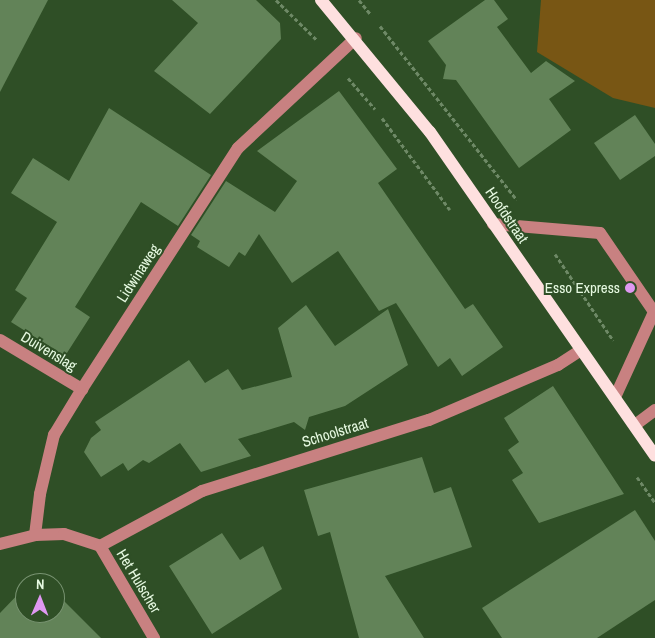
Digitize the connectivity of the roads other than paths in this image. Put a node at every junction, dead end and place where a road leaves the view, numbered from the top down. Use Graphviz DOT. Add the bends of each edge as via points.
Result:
graph roads {
  1 [pos="321,0"];
  2 [pos="356,38"];
  3 [pos="493,224"];
  4 [pos="0,340"];
  5 [pos="581,350"];
  6 [pos="82,389"];
  7 [pos="615,397"];
  8 [pos="655,410"];
  9 [pos="635,425"];
  10 [pos="655,456"];
  11 [pos="36,535"];
  12 [pos="0,544"];
  13 [pos="100,546"];
  14 [pos="154,638"];
  1 -- 2 [label="main road, Hoofdstraat"];
  2 -- 3 [label="main road, Hoofdstraat" via="430,132"];
  2 -- 6 [label="street, Lidwinaweg" via="238,148"];
  3 -- 5 [label="main road, Hoofdstraat"];
  3 -- 7 [label="street" via="535,225 600,233 654,312"];
  4 -- 6 [label="street, Duivenslag"];
  5 -- 7 [label="main road, Hoofdstraat"];
  5 -- 13 [label="street, Schoolstraat" via="558,365 429,420 202,491"];
  6 -- 11 [label="street, Lidwinaweg" via="54,435 40,494"];
  7 -- 9 [label="main road, Hoofdstraat"];
  8 -- 9 [label="street"];
  9 -- 10 [label="main road, Hoofdstraat"];
  11 -- 12 [label="street"];
  11 -- 13 [label="street, Het Hulscher" via="64,534"];
  13 -- 14 [label="street, Het Hulscher"];
}
